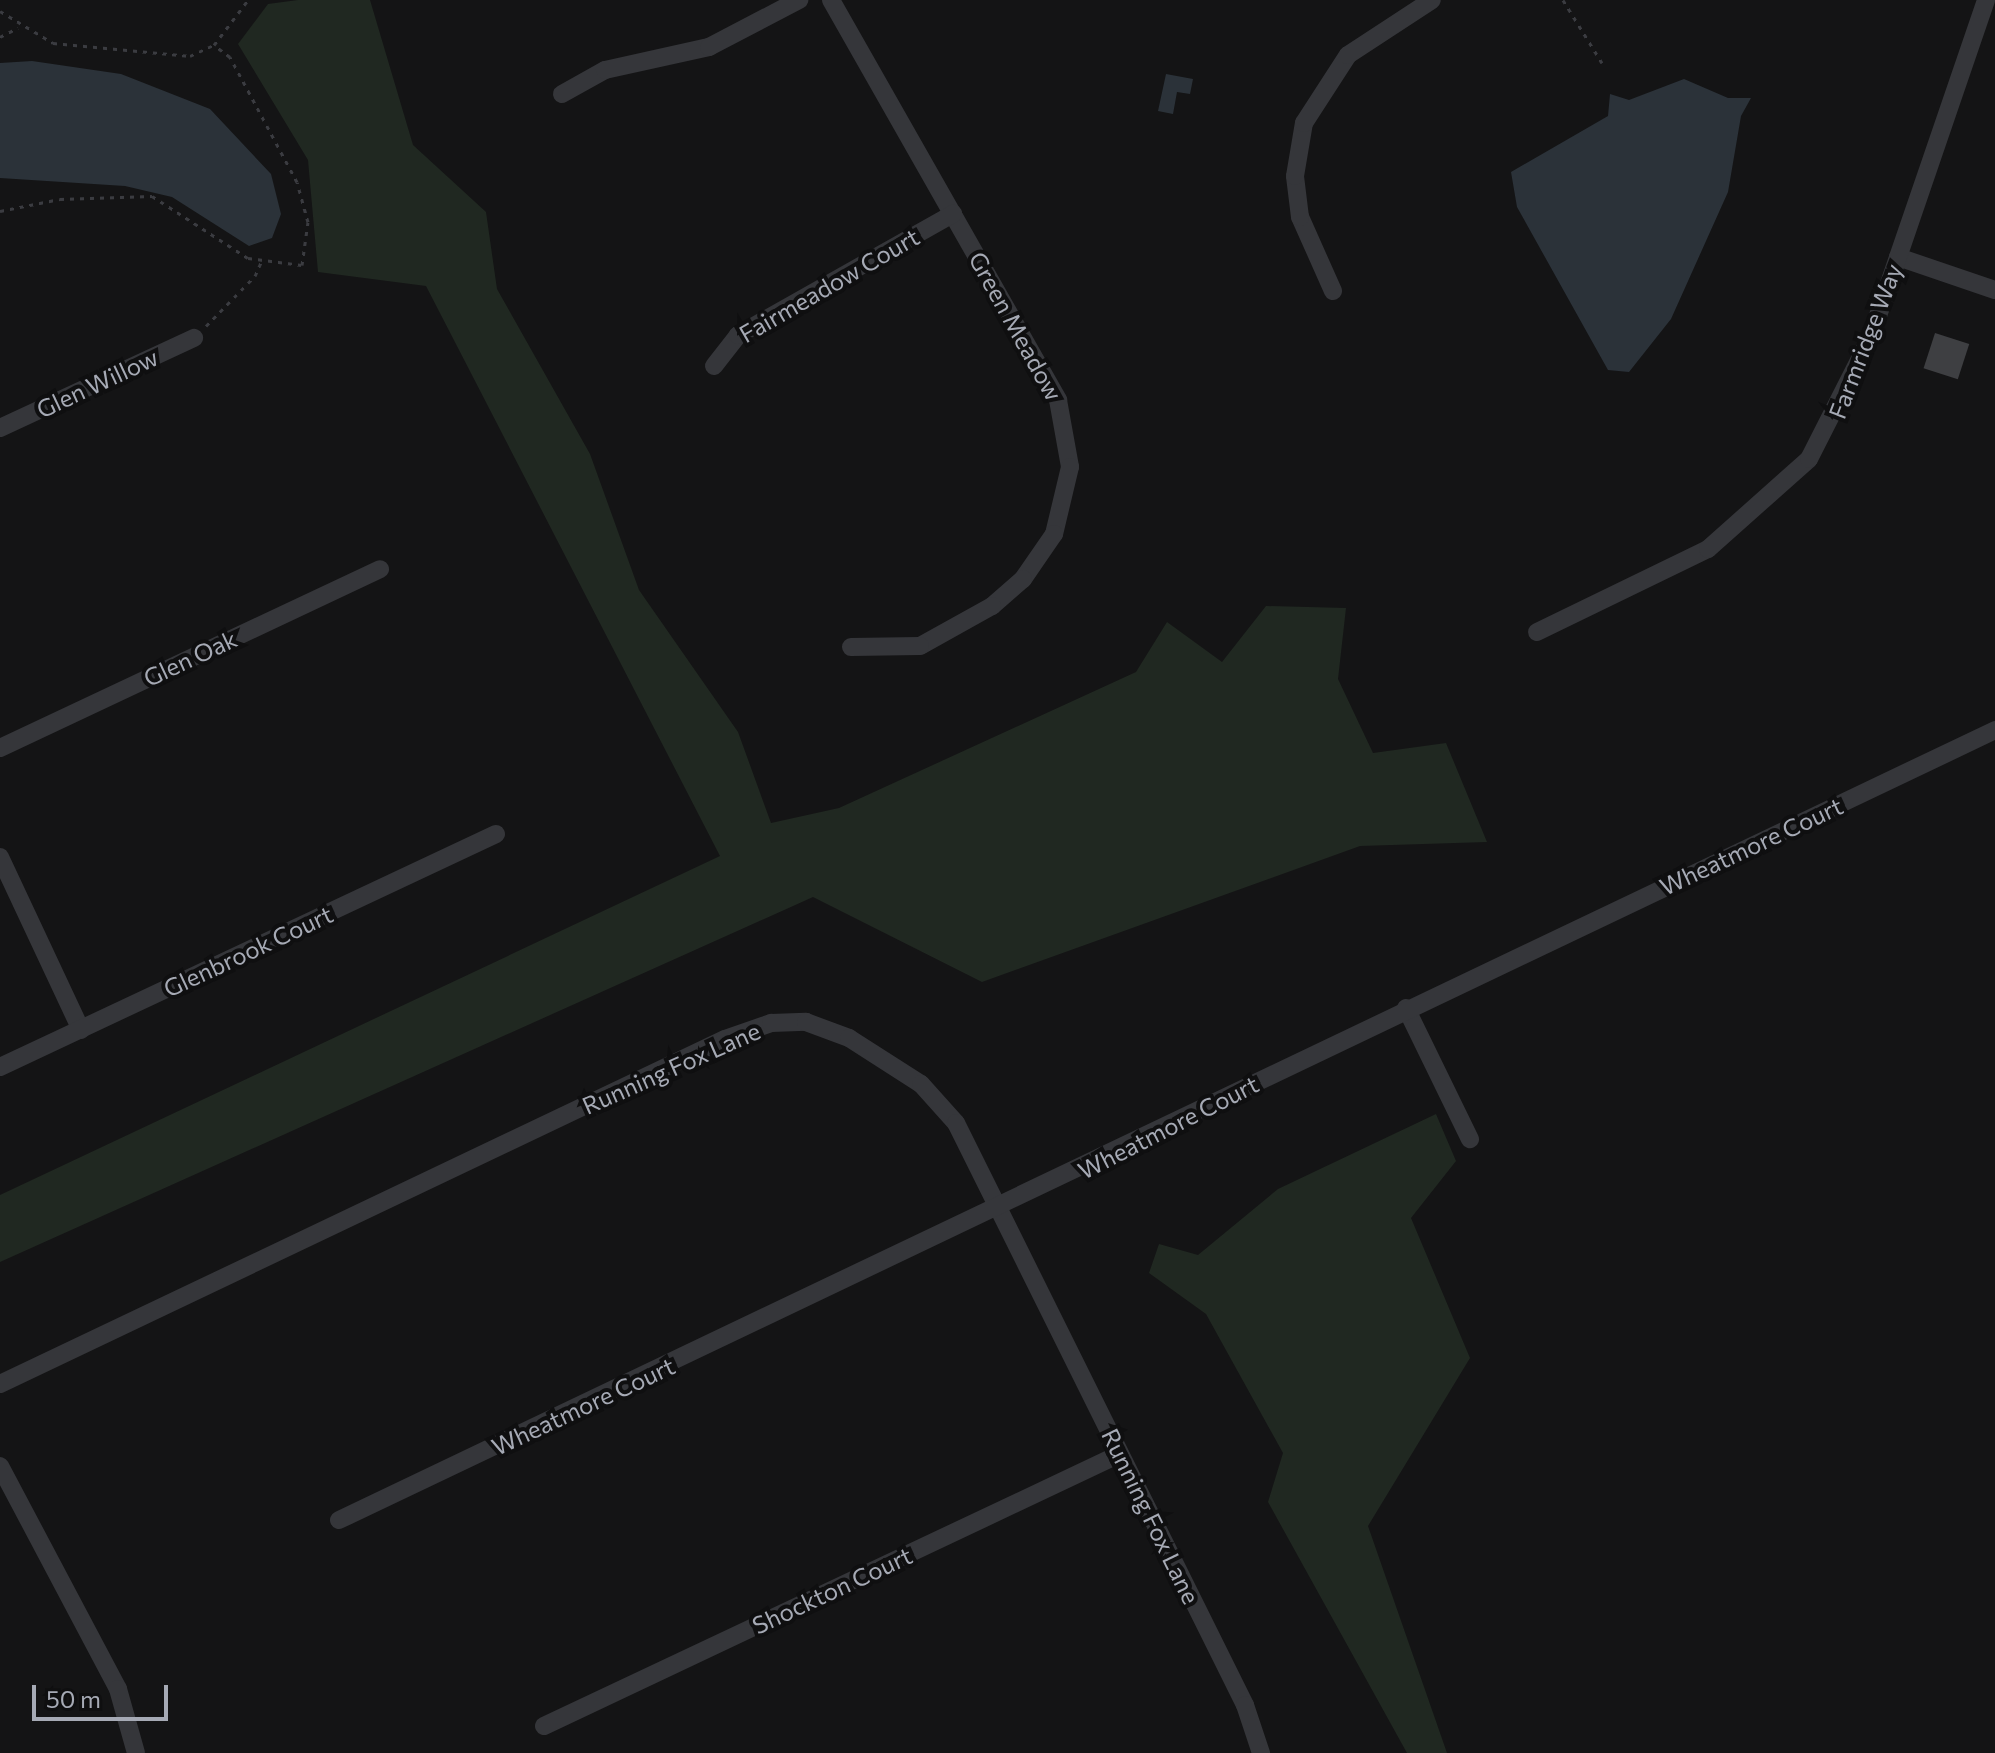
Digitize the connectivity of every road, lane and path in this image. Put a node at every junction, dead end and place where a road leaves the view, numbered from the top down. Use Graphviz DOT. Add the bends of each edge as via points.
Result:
graph roads {
  1 [pos="248,0"];
  2 [pos="799,0"];
  3 [pos="831,0"];
  4 [pos="1432,0"];
  5 [pos="1563,0"];
  6 [pos="1986,0"];
  7 [pos="0,11"];
  8 [pos="19,27"];
  9 [pos="0,37"];
  10 [pos="214,45"];
  11 [pos="1602,63"];
  12 [pos="562,94"];
  13 [pos="0,211"];
  14 [pos="953,214"];
  15 [pos="1898,257"];
  16 [pos="262,260"];
  17 [pos="1995,290"];
  18 [pos="1333,291"];
  19 [pos="194,338"];
  20 [pos="714,366"];
  21 [pos="0,428"];
  22 [pos="380,569"];
  23 [pos="1537,632"];
  24 [pos="851,647"];
  25 [pos="1995,730"];
  26 [pos="0,748"];
  27 [pos="496,834"];
  28 [pos="0,857"];
  29 [pos="1406,1008"];
  30 [pos="81,1030"];
  31 [pos="0,1067"];
  32 [pos="1470,1139"];
  33 [pos="1000,1210"];
  34 [pos="0,1384"];
  35 [pos="1120,1454"];
  36 [pos="0,1466"];
  37 [pos="339,1520"];
  38 [pos="544,1726"];
  39 [pos="136,1753"];
  40 [pos="1261,1753"];
  1 -- 10 [label="path"];
  2 -- 12 [label="street" via="709,47 605,70"];
  3 -- 14 [label="street, Green Meadow"];
  4 -- 18 [label="street" via="1348,55 1304,123 1295,176 1300,217"];
  5 -- 11 [label="path"];
  6 -- 15 [label="street, Farmridge Way"];
  7 -- 8 [label="path"];
  8 -- 9 [label="path"];
  8 -- 10 [label="path" via="53,43 147,57 190,56"];
  10 -- 16 [label="path" via="230,57 297,182 308,222 302,265"];
  13 -- 16 [label="path" via="60,199 152,196 248,258"];
  14 -- 20 [label="street, Fairmeadow Court" via="738,335"];
  14 -- 24 [label="street, Green Meadow" via="1058,400 1068,440 1067,495 1040,558 992,606 920,646"];
  15 -- 17 [label="street"];
  15 -- 23 [label="street, Farmridge Way" via="1832,426 1772,499 1708,549"];
  16 -- 19 [label="path" via="255,276"];
  19 -- 21 [label="street, Glen Willow"];
  22 -- 26 [label="street, Glen Oak"];
  25 -- 29 [label="street, Wheatmore Court"];
  27 -- 30 [label="street, Glenbrook Court"];
  28 -- 30 [label="street"];
  29 -- 32 [label="street"];
  29 -- 33 [label="street, Wheatmore Court"];
  30 -- 31 [label="street, Glenbrook Court"];
  33 -- 34 [label="street, Running Fox Lane" via="956,1123 921,1084 849,1038 806,1022 771,1023"];
  33 -- 35 [label="street, Running Fox Lane"];
  33 -- 37 [label="street, Wheatmore Court"];
  35 -- 38 [label="street, Shockton Court"];
  35 -- 40 [label="street, Running Fox Lane" via="1245,1705"];
  36 -- 39 [label="street" via="118,1689"];
}
